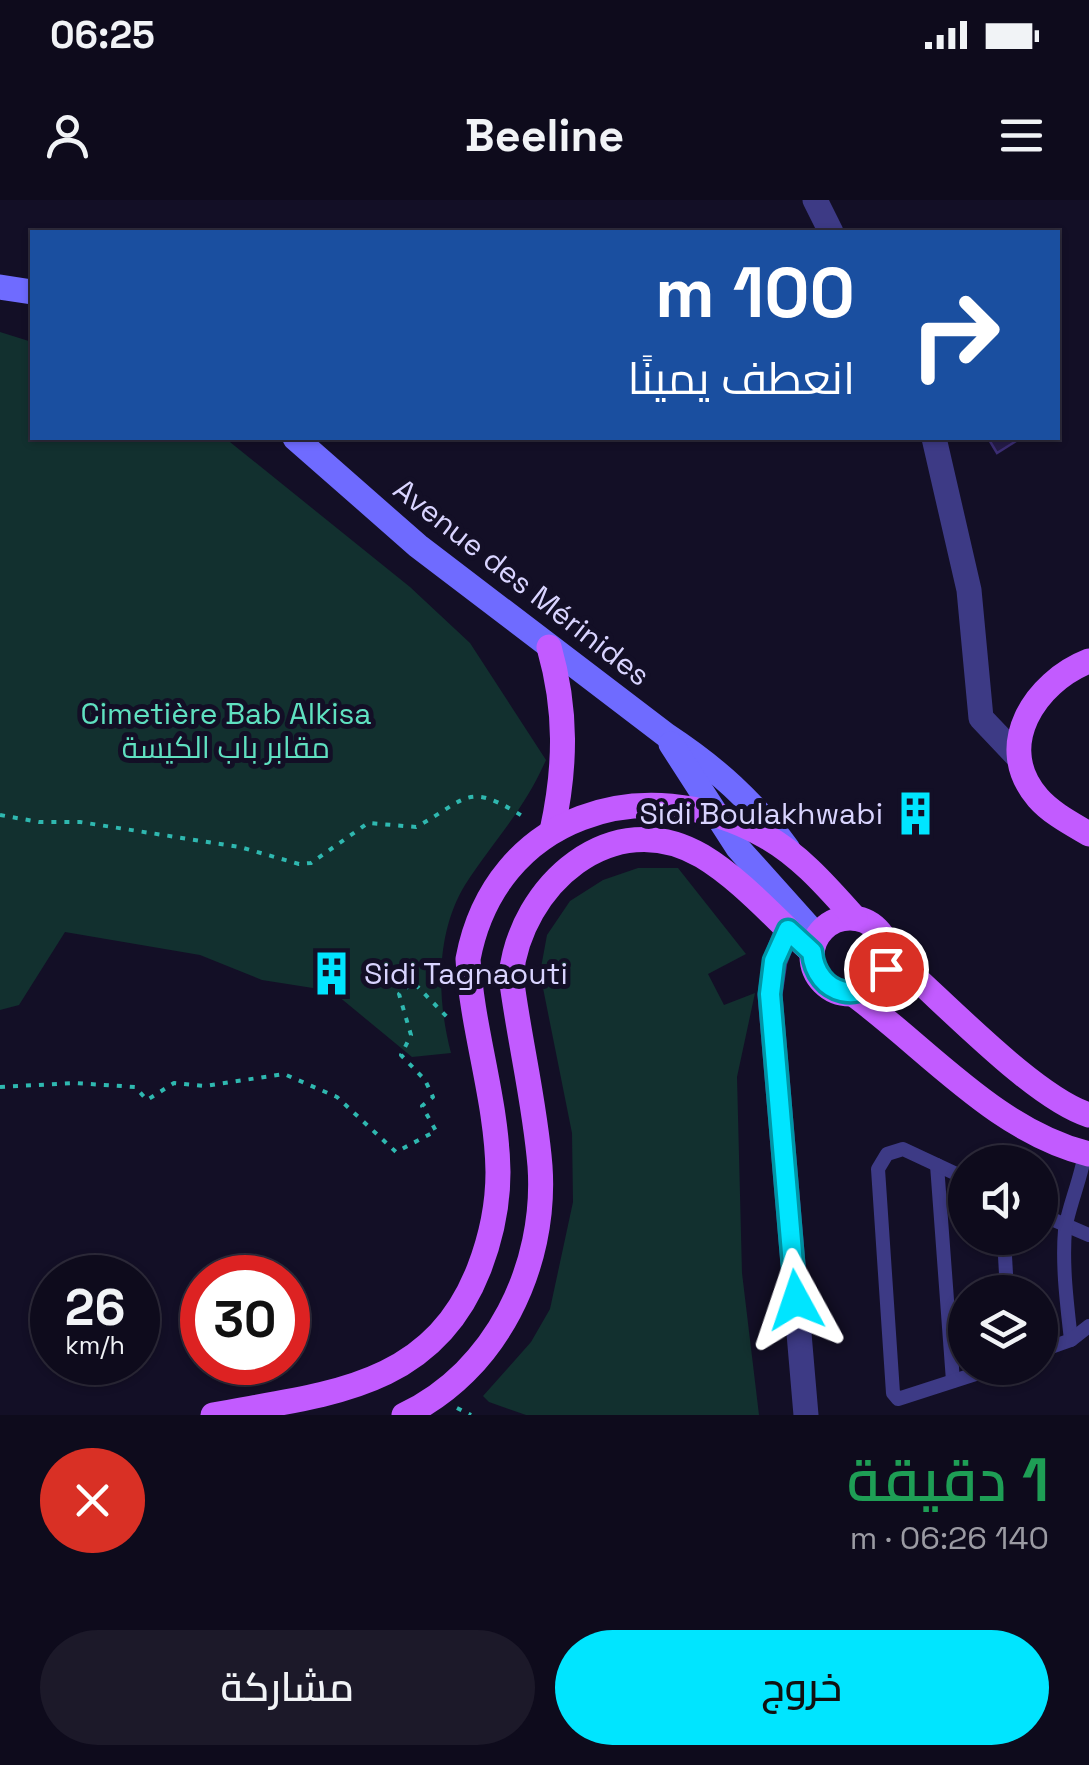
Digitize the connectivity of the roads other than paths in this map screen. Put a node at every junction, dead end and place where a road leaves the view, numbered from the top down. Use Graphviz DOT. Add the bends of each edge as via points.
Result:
graph roads {
  1 [pos="815,200"];
  2 [pos="831,230"];
  3 [pos="0,287"];
  4 [pos="30,292"];
  5 [pos="297,440"];
  6 [pos="934,440"];
  7 [pos="548,647"];
  8 [pos="1089,661"];
  9 [pos="666,736"];
  10 [pos="1020,758"];
  11 [pos="715,816"];
  12 [pos="548,834"];
  13 [pos="1089,834"];
  14 [pos="791,853"];
  15 [pos="855,918"];
  16 [pos="788,930"];
  17 [pos="814,944"];
  18 [pos="889,954"];
  19 [pos="853,994"];
  20 [pos="1089,1115"];
  21 [pos="1087,1154"];
  22 [pos="937,1165"];
  23 [pos="948,1170"];
  24 [pos="1058,1222"];
  25 [pos="1066,1226"];
  26 [pos="1089,1236"];
  27 [pos="948,1305"];
  28 [pos="1089,1326"];
  29 [pos="1071,1340"];
  30 [pos="1058,1345"];
  31 [pos="948,1383"];
  32 [pos="213,1415"];
  33 [pos="404,1415"];
  34 [pos="806,1415"];
  1 -- 2 [label="street"];
  3 -- 4 [label="main road"];
  5 -- 7 [label="main road, Avenue des Mérinides"];
  6 -- 10 [label="street" via="969,590 981,718"];
  7 -- 9 [label="main road, Avenue des Mérinides"];
  7 -- 12 [label="main road" via="564,720 561,790"];
  8 -- 10 [label="main road" via="1058,676 1036,699 1022,726"];
  9 -- 11 [label="main road"];
  9 -- 14 [label="main road, Avenue des Mérinides" via="737,786"];
  10 -- 13 [label="main road" via="1039,800"];
  11 -- 12 [label="main road" via="624,806"];
  11 -- 14 [label="main road"];
  11 -- 17 [label="main road"];
  12 -- 32 [label="main road" via="494,888 468,959 498,1170 492,1225 462,1308 419,1352 376,1378 334,1394"];
  14 -- 15 [label="main road"];
  15 -- 17 [label="main road" via="830,923"];
  15 -- 18 [label="main road" via="876,928"];
  16 -- 17 [label="main road"];
  16 -- 33 [label="main road" via="703,857 664,843 623,843 589,855 537,898 518,939 511,976 540,1169 530,1256 516,1302 480,1357"];
  16 -- 34 [label="street" via="774,961 770,994"];
  17 -- 19 [label="main road" via="813,967 825,985"];
  18 -- 19 [label="main road" via="879,982"];
  18 -- 20 [label="main road" via="1032,1081"];
  19 -- 21 [label="main road" via="1007,1116"];
  21 -- 25 [label="lane"];
  22 -- 23 [label="lane"];
  22 -- 27 [label="lane"];
  22 -- 31 [label="lane" via="903,1149 882,1158 878,1170 892,1386 898,1398"];
  24 -- 25 [label="lane"];
  25 -- 26 [label="lane"];
  25 -- 29 [label="lane"];
  28 -- 29 [label="lane"];
  29 -- 30 [label="lane"];
}
